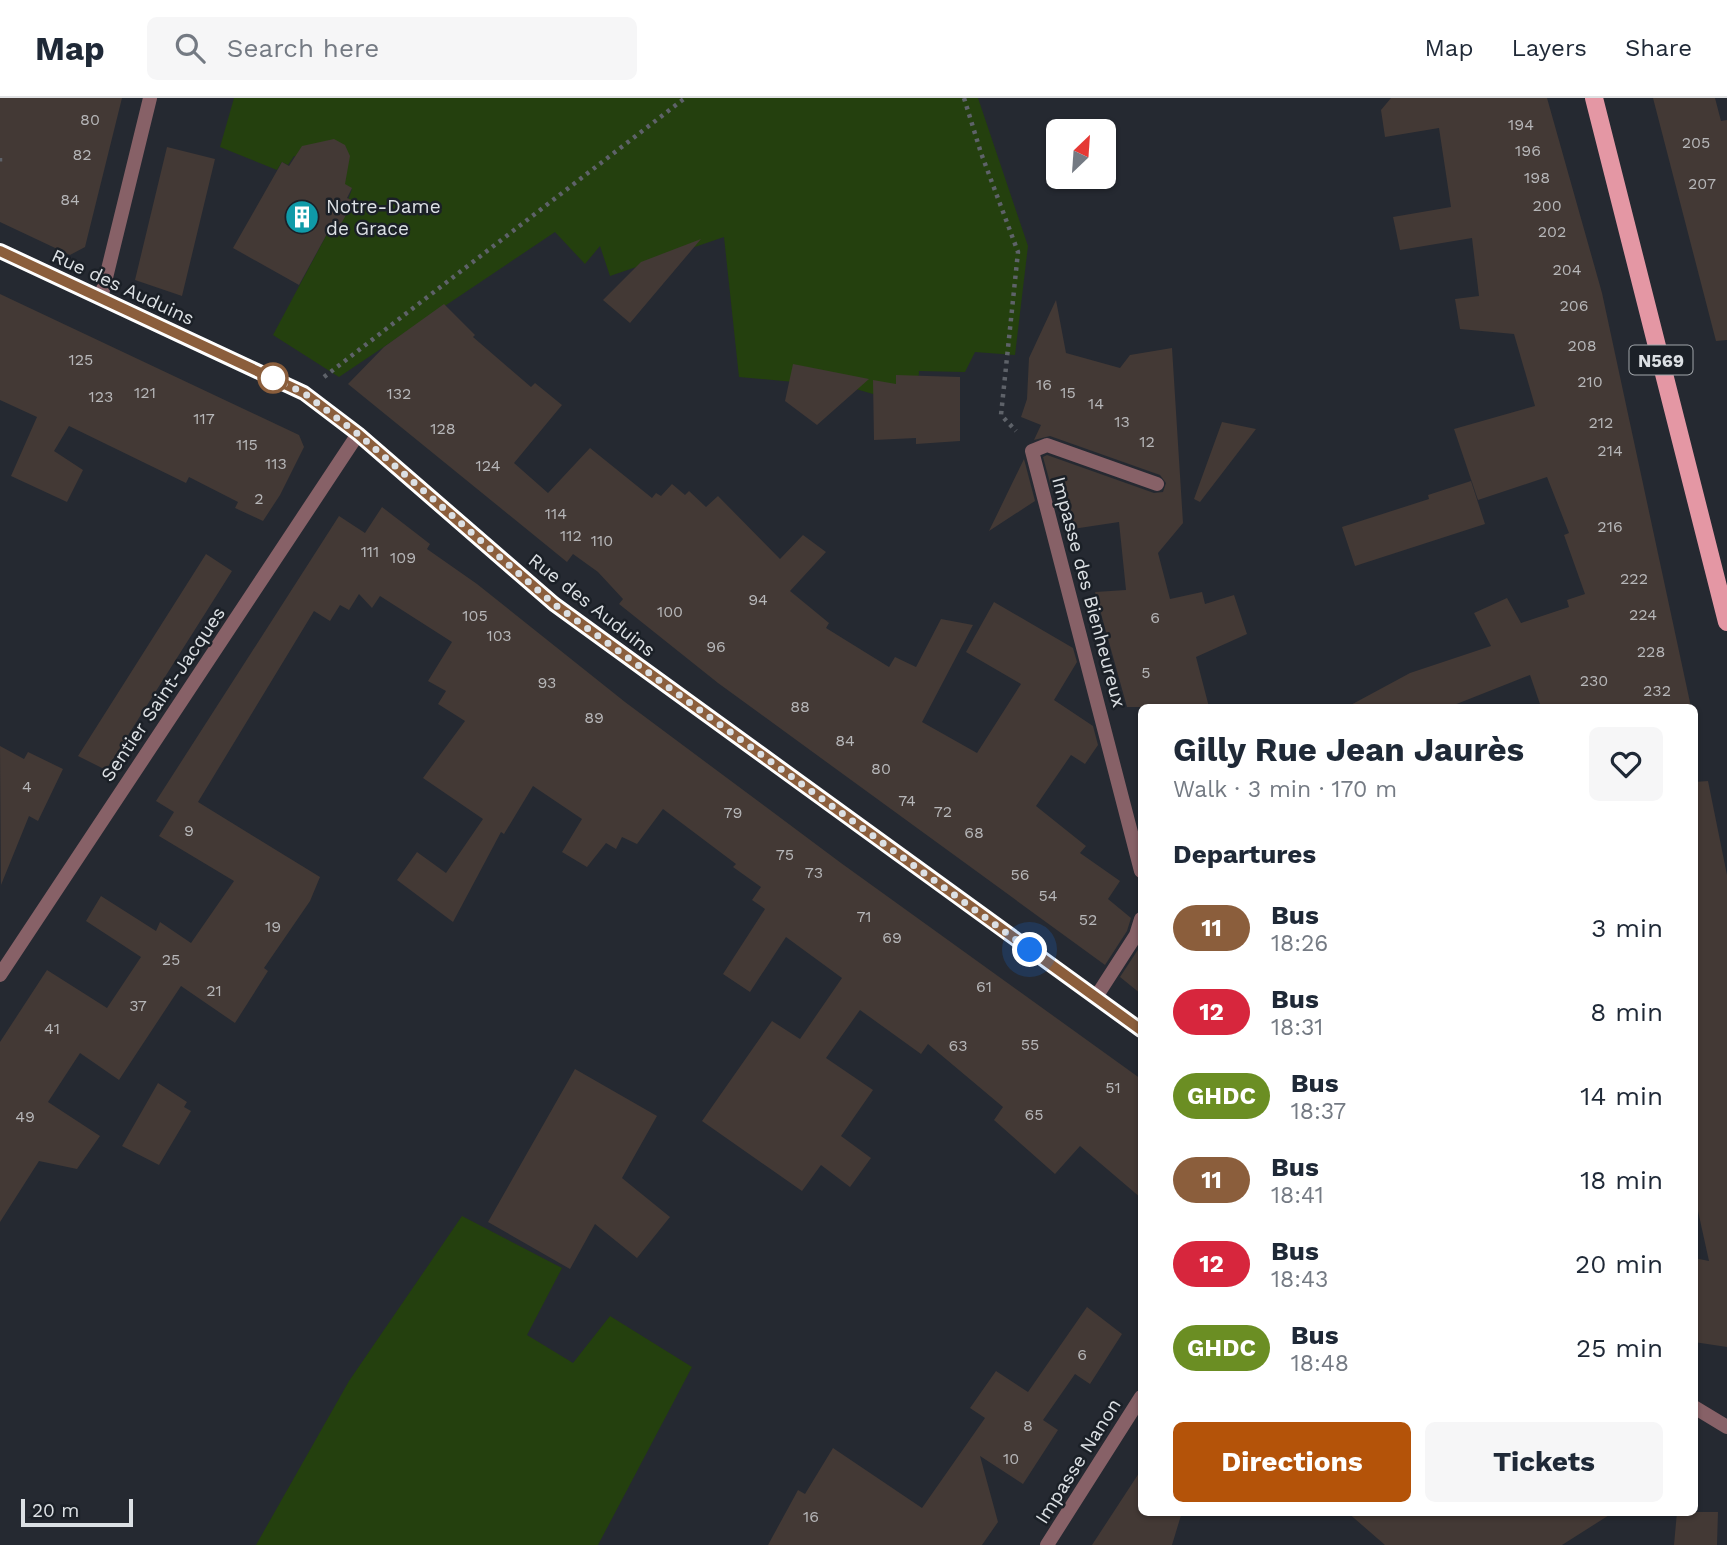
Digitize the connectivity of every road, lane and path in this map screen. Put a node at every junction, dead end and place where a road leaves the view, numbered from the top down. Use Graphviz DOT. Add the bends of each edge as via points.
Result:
graph roads {
  1 [pos="150,98"];
  2 [pos="685,98"];
  3 [pos="964,98"];
  4 [pos="1594,98"];
  5 [pos="0,158"];
  6 [pos="0,165"];
  7 [pos="0,251"];
  8 [pos="101,298"];
  9 [pos="304,393"];
  10 [pos="358,434"];
  11 [pos="1032,451"];
  12 [pos="1157,484"];
  13 [pos="1727,622"];
  14 [pos="1138,859"];
  15 [pos="1138,929"];
  16 [pos="0,975"];
  17 [pos="1096,997"];
  18 [pos="1138,1028"];
  19 [pos="1138,1402"];
  20 [pos="1698,1409"];
  21 [pos="1727,1427"];
  22 [pos="1047,1545"];
  1 -- 8 [label="street"];
  2 -- 9 [label="path"];
  3 -- 11 [label="path" via="1017,253 1002,415"];
  4 -- 13 [label="main road, N569"];
  5 -- 6 [label="path"];
  7 -- 8 [label="street, Rue des Auduins"];
  8 -- 9 [label="street, Rue des Auduins"];
  9 -- 10 [label="street, Rue des Auduins"];
  10 -- 16 [label="street, Sentier Saint-Jacques"];
  10 -- 17 [label="street, Rue des Auduins" via="554,604"];
  11 -- 12 [label="street, Impasse des Bienheureux" via="1047,445"];
  11 -- 14 [label="street, Impasse des Bienheureux"];
  15 -- 17 [label="street"];
  17 -- 18 [label="street, Rue des Auduins"];
  19 -- 22 [label="street, Impasse Nanon"];
  20 -- 21 [label="street"];
}
